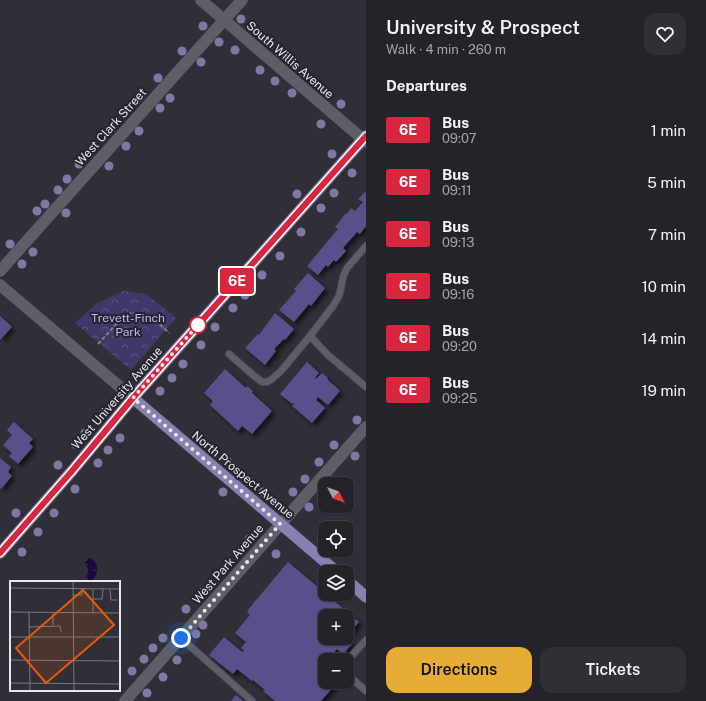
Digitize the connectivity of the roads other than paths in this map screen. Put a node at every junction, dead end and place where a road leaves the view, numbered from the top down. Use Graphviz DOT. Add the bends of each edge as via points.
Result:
graph roads {
  1 [pos="201,0"];
  2 [pos="242,0"];
  3 [pos="224,20"];
  4 [pos="365,139"];
  5 [pos="366,246"];
  6 [pos="0,271"];
  7 [pos="0,285"];
  8 [pos="310,336"];
  9 [pos="229,354"];
  10 [pos="366,387"];
  11 [pos="133,398"];
  12 [pos="366,427"];
  13 [pos="280,524"];
  14 [pos="0,553"];
  15 [pos="329,565"];
  16 [pos="354,586"];
  17 [pos="366,597"];
  18 [pos="181,638"];
  19 [pos="366,640"];
  20 [pos="354,654"];
  21 [pos="354,680"];
  22 [pos="366,690"];
  23 [pos="125,701"];
  24 [pos="252,701"];
  1 -- 3 [label="street, South Willis Avenue"];
  2 -- 3 [label="street, West Clark Street"];
  3 -- 4 [label="street, South Willis Avenue"];
  3 -- 6 [label="street, West Clark Street"];
  4 -- 11 [label="main road, West University Avenue"];
  5 -- 8 [label="lane" via="347,268 342,288 333,306"];
  7 -- 11 [label="street"];
  8 -- 9 [label="lane" via="281,370 267,382 262,382"];
  8 -- 10 [label="lane"];
  11 -- 13 [label="main road, North Prospect Avenue"];
  11 -- 14 [label="main road, West University Avenue"];
  12 -- 13 [label="street, West Park Avenue"];
  13 -- 15 [label="main road, North Prospect Avenue"];
  13 -- 18 [label="street, West Park Avenue"];
  16 -- 17 [label="main road"];
  18 -- 23 [label="street, West Park Avenue"];
  18 -- 24 [label="lane"];
  19 -- 20 [label="lane"];
  21 -- 22 [label="lane"];
}
